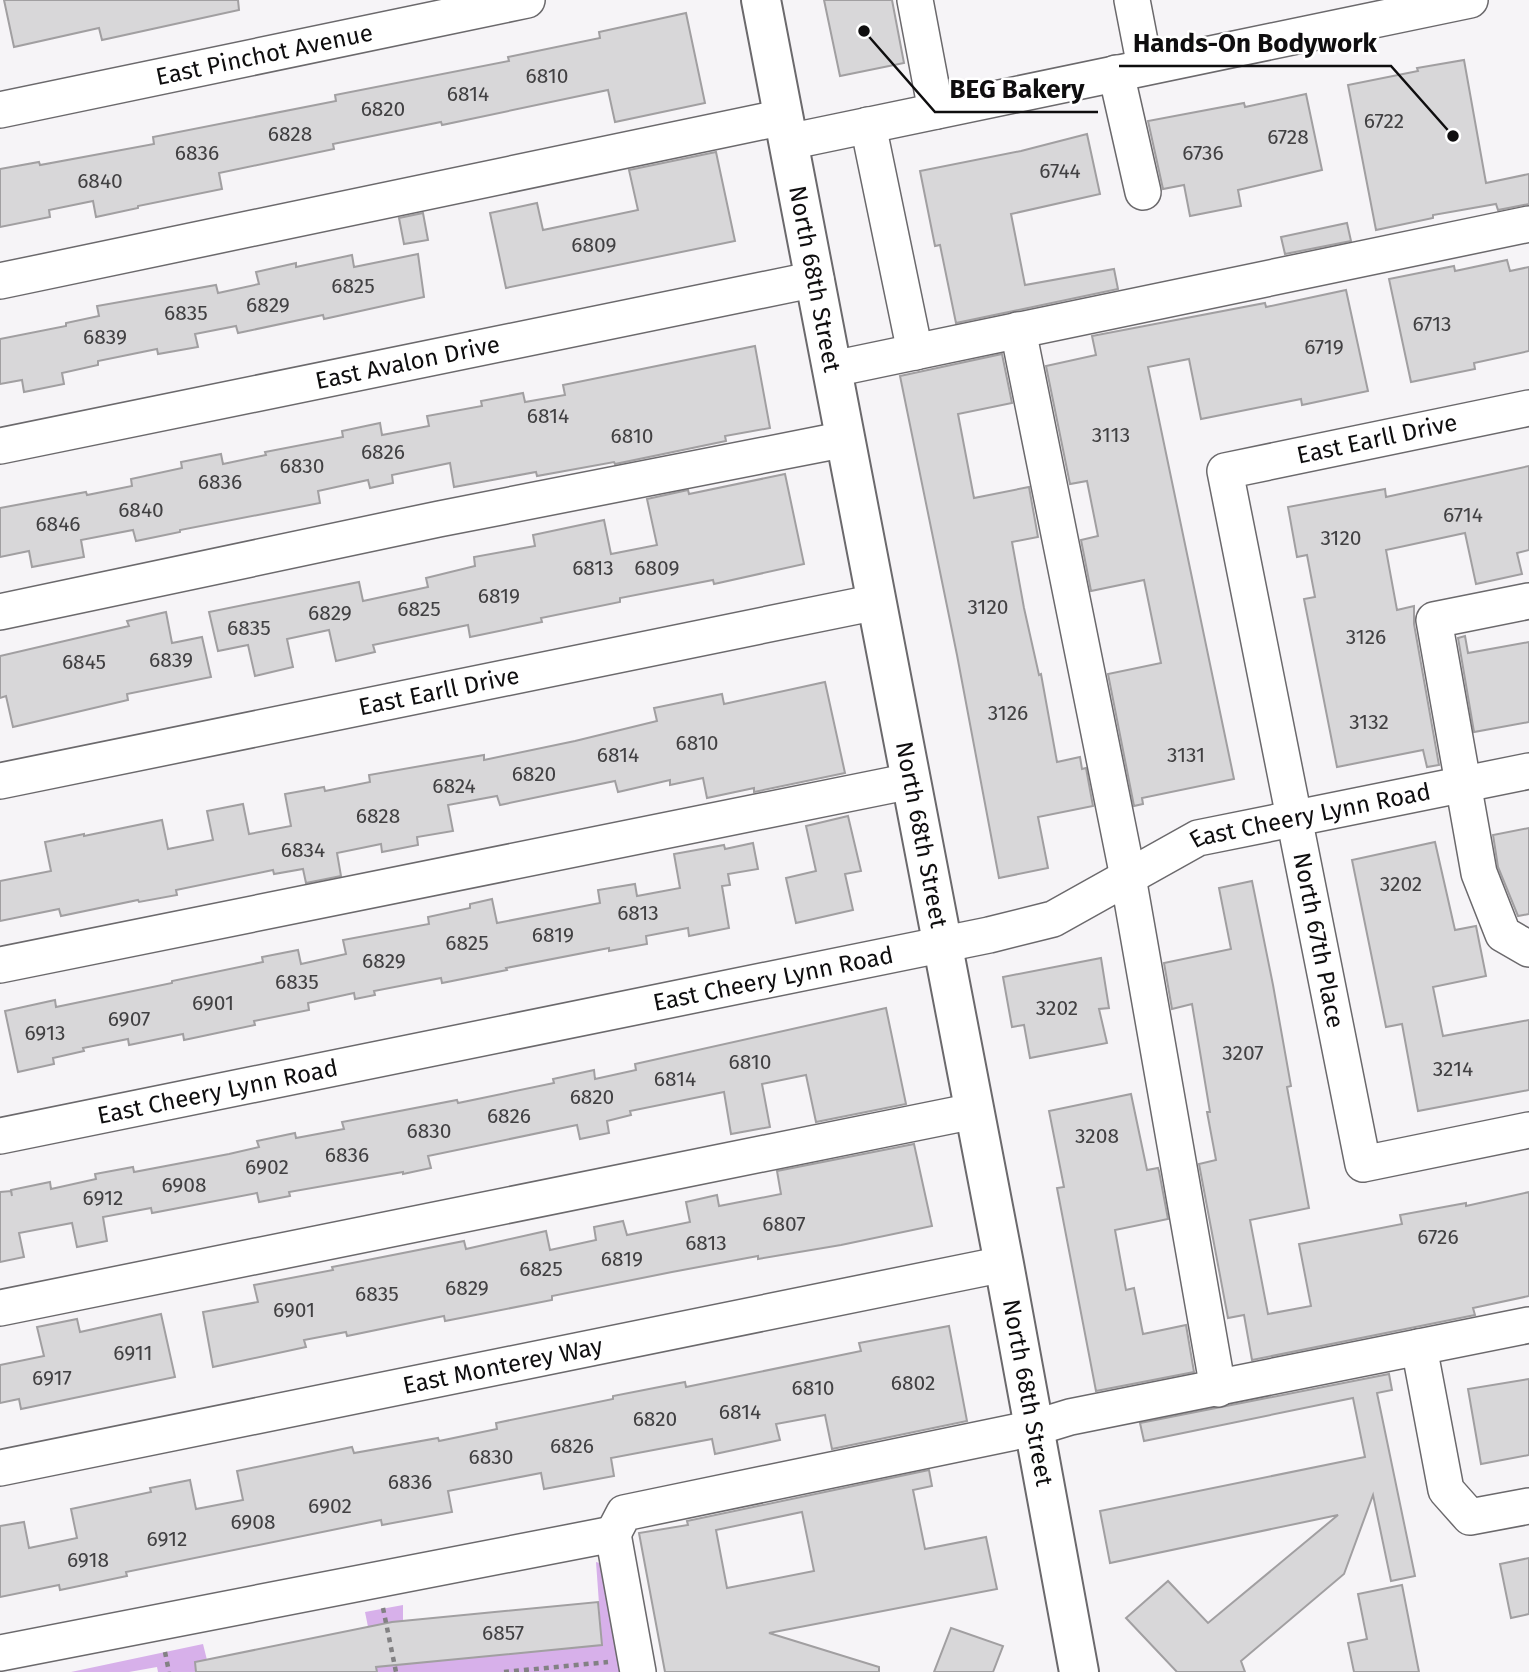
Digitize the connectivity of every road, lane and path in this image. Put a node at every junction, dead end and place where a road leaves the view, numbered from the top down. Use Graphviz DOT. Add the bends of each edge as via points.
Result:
graph roads {
  1 [pos="527,0"];
  2 [pos="761,0"];
  3 [pos="915,0"];
  4 [pos="1132,0"];
  5 [pos="1470,0"];
  6 [pos="1319,15"];
  7 [pos="1130,70"];
  8 [pos="0,110"];
  9 [pos="936,111"];
  10 [pos="868,125"];
  11 [pos="786,130"];
  12 [pos="1143,192"];
  13 [pos="1529,224"];
  14 [pos="816,279"];
  15 [pos="0,281"];
  16 [pos="1018,330"];
  17 [pos="915,352"];
  18 [pos="833,369"];
  19 [pos="1529,408"];
  20 [pos="846,439"];
  21 [pos="0,446"];
  22 [pos="1225,471"];
  23 [pos="1529,601"];
  24 [pos="877,602"];
  25 [pos="0,612"];
  26 [pos="1529,771"];
  27 [pos="0,781"];
  28 [pos="911,781"];
  29 [pos="1463,784"];
  30 [pos="1293,818"];
  31 [pos="1128,877"];
  32 [pos="941,944"];
  33 [pos="1529,949"];
  34 [pos="0,965"];
  35 [pos="974,1111"];
  36 [pos="1529,1130"];
  37 [pos="0,1136"];
  38 [pos="1004,1264"];
  39 [pos="0,1308"];
  40 [pos="1529,1325"];
  41 [pos="1419,1347"];
  42 [pos="1218,1389"];
  43 [pos="1034,1428"];
  44 [pos="0,1468"];
  45 [pos="1529,1506"];
  46 [pos="613,1534"];
  47 [pos="377,1580"];
  48 [pos="0,1653"];
  49 [pos="49,1657"];
  50 [pos="637,1665"];
  51 [pos="396,1672"];
  52 [pos="504,1672"];
  53 [pos="1079,1672"];
  1 -- 8 [label="street, East Pinchot Avenue"];
  2 -- 11 [label="main road, North 68th Street"];
  3 -- 9 [label="street"];
  4 -- 7 [label="street"];
  5 -- 6 [label="street"];
  6 -- 7 [label="street"];
  7 -- 9 [label="street"];
  7 -- 12 [label="street"];
  9 -- 10 [label="street"];
  10 -- 11 [label="street"];
  10 -- 17 [label="street"];
  11 -- 14 [label="main road, North 68th Street"];
  11 -- 15 [label="street"];
  13 -- 16 [label="street"];
  14 -- 18 [label="main road, North 68th Street"];
  14 -- 21 [label="street, East Avalon Drive"];
  16 -- 17 [label="street"];
  16 -- 31 [label="street"];
  17 -- 18 [label="street"];
  18 -- 20 [label="main road, North 68th Street"];
  19 -- 22 [label="street, East Earll Drive"];
  20 -- 24 [label="main road, North 68th Street"];
  20 -- 25 [label="street"];
  22 -- 30 [label="street, North 67th Place"];
  23 -- 29 [label="street" via="1434,620"];
  24 -- 27 [label="street, East Earll Drive"];
  24 -- 28 [label="main road, North 68th Street"];
  26 -- 29 [label="street, East Cheery Lynn Road"];
  28 -- 32 [label="main road, North 68th Street"];
  28 -- 34 [label="street"];
  29 -- 30 [label="street, East Cheery Lynn Road"];
  29 -- 33 [label="street" via="1479,873 1503,934"];
  30 -- 31 [label="street, East Cheery Lynn Road" via="1198,838"];
  30 -- 36 [label="street, North 67th Place" via="1363,1164"];
  31 -- 32 [label="street, East Cheery Lynn Road" via="1053,919"];
  31 -- 42 [label="street"];
  32 -- 35 [label="main road, North 68th Street"];
  32 -- 37 [label="street, East Cheery Lynn Road"];
  35 -- 38 [label="main road, North 68th Street"];
  35 -- 39 [label="street"];
  38 -- 43 [label="main road, North 68th Street"];
  38 -- 44 [label="street, East Monterey Way"];
  40 -- 41 [label="street"];
  41 -- 42 [label="street"];
  41 -- 45 [label="street" via="1446,1490 1470,1517"];
  42 -- 43 [label="street"];
  43 -- 46 [label="street" via="624,1513"];
  43 -- 53 [label="main road, North 68th Street"];
  46 -- 47 [label="street"];
  46 -- 50 [label="street"];
  47 -- 49 [label="street"];
  47 -- 51 [label="path"];
  48 -- 49 [label="street"];
  50 -- 52 [label="path"];
}
